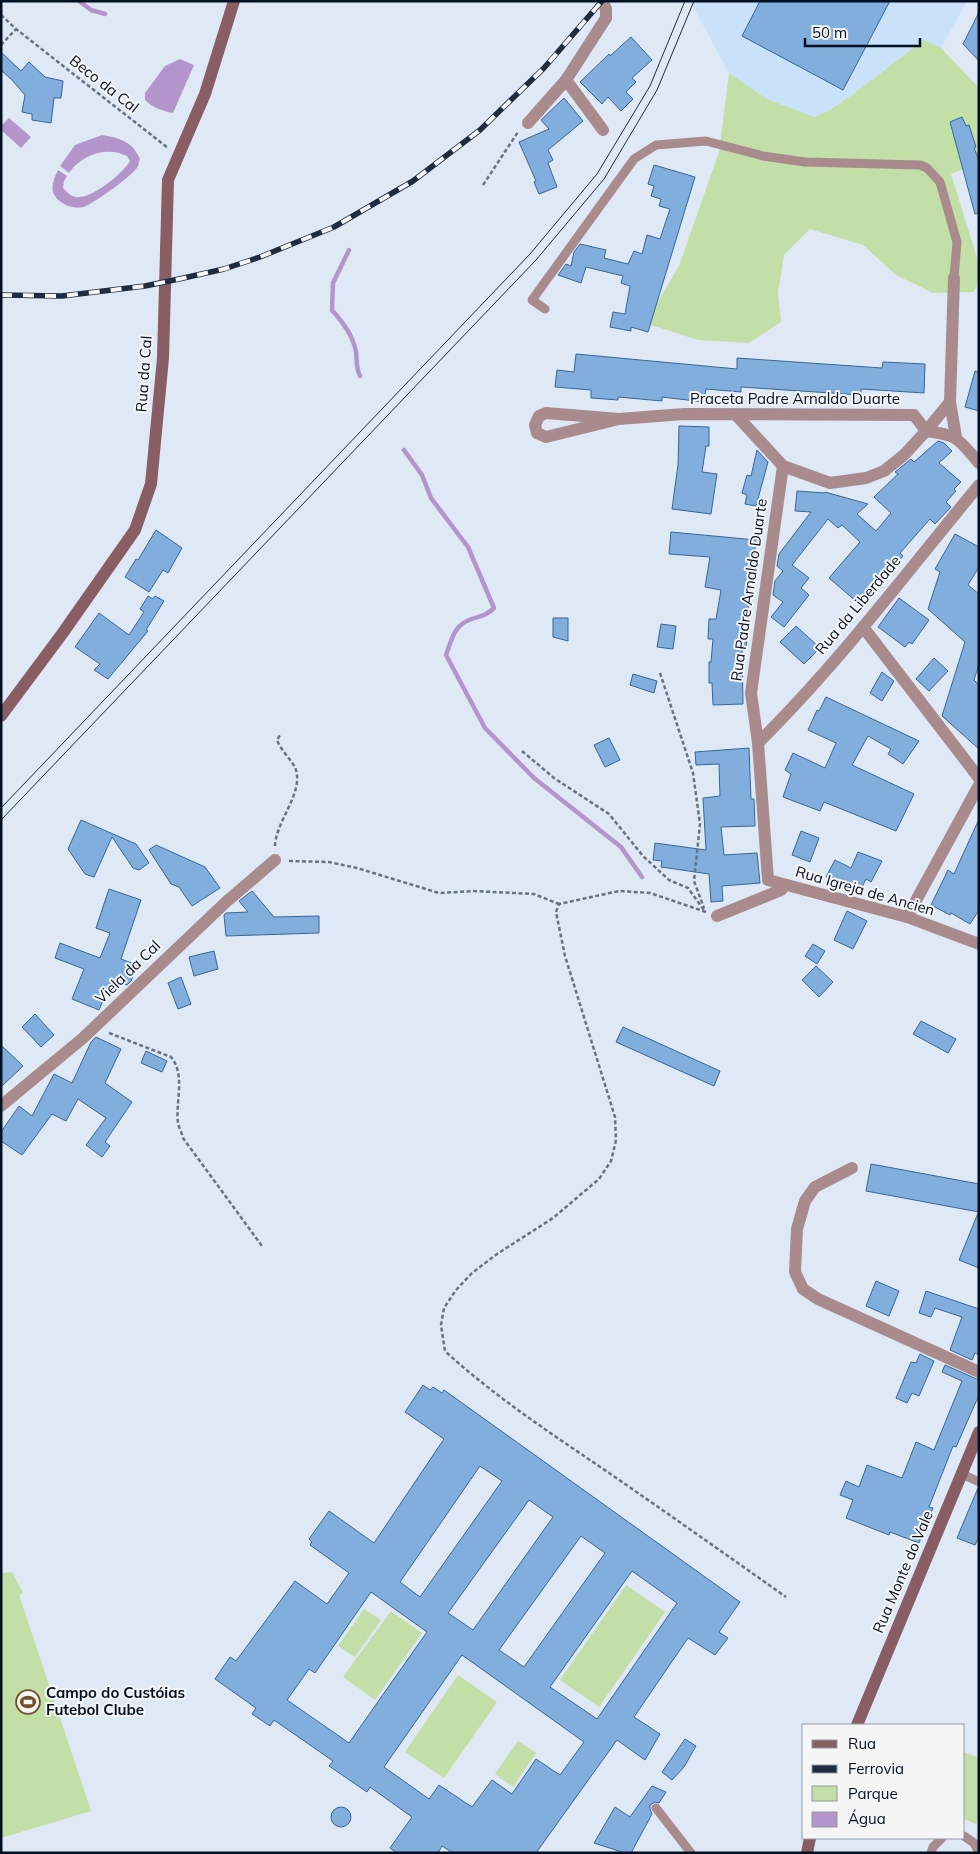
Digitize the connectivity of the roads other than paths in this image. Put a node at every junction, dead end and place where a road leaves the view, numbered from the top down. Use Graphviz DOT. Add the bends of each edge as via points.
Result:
graph roads {
  1 [pos="234,1"];
  2 [pos="602,1"];
  3 [pos="566,80"];
  4 [pos="528,122"];
  5 [pos="603,130"];
  6 [pos="954,278"];
  7 [pos="545,309"];
  8 [pos="950,402"];
  9 [pos="736,415"];
  10 [pos="619,419"];
  11 [pos="926,431"];
  12 [pos="956,437"];
  13 [pos="979,463"];
  14 [pos="783,466"];
  15 [pos="979,485"];
  16 [pos="863,627"];
  17 [pos="1,716"];
  18 [pos="758,742"];
  19 [pos="979,778"];
  20 [pos="979,785"];
  21 [pos="275,860"];
  22 [pos="785,885"];
  23 [pos="711,914"];
  24 [pos="907,917"];
  25 [pos="979,944"];
  26 [pos="1,1106"];
  27 [pos="852,1168"];
  28 [pos="979,1372"];
  29 [pos="979,1432"];
  30 [pos="962,1474"];
  31 [pos="979,1482"];
  32 [pos="857,1724"];
  33 [pos="656,1808"];
  34 [pos="965,1837"];
  35 [pos="941,1839"];
  36 [pos="691,1853"];
  37 [pos="931,1853"];
  38 [pos="978,1853"];
  1 -- 17 [label="street, Rua da Cal" via="205,94 168,180 163,358 151,484 136,530"];
  2 -- 3 [label="street" via="606,18"];
  3 -- 4 [label="street"];
  3 -- 5 [label="street"];
  6 -- 7 [label="lane" via="957,242 940,182 927,168 920,165 805,162 706,142 656,145 634,159 532,300"];
  6 -- 8 [label="street"];
  8 -- 11 [label="street"];
  8 -- 12 [label="street"];
  9 -- 10 [label="street, Praceta Padre Arnaldo Duarte" via="684,414"];
  9 -- 11 [label="street, Praceta Padre Arnaldo Duarte" via="914,415"];
  9 -- 14 [label="street"];
  10 -- 10 [label="street, Praceta Padre Arnaldo Duarte" via="546,413 539,416 535,425 537,433 546,437"];
  11 -- 12 [label="street"];
  11 -- 14 [label="street" via="884,471 866,478 830,483"];
  12 -- 13 [label="street"];
  14 -- 18 [label="street, Rua Padre Arnaldo Duarte" via="751,693"];
  15 -- 16 [label="street, Rua da Liberdade"];
  16 -- 18 [label="street, Rua da Liberdade"];
  16 -- 19 [label="street"];
  18 -- 22 [label="street, Rua Padre Arnaldo Duarte" via="768,880"];
  20 -- 24 [label="street"];
  21 -- 26 [label="street, Viela da Cal" via="99,1023"];
  22 -- 23 [label="street, Rua Igreja de Ancien" via="781,890"];
  22 -- 24 [label="street, Rua Igreja de Ancien"];
  24 -- 25 [label="street, Rua Igreja de Ancien"];
  27 -- 28 [label="street" via="815,1187 804,1201 795,1272 803,1289 818,1299"];
  29 -- 30 [label="street, Rua Monte do Vale"];
  30 -- 31 [label="lane"];
  30 -- 32 [label="street, Rua Monte do Vale"];
  33 -- 36 [label="lane"];
  34 -- 38 [label="lane" via="974,1843"];
  35 -- 37 [label="lane"];
}
